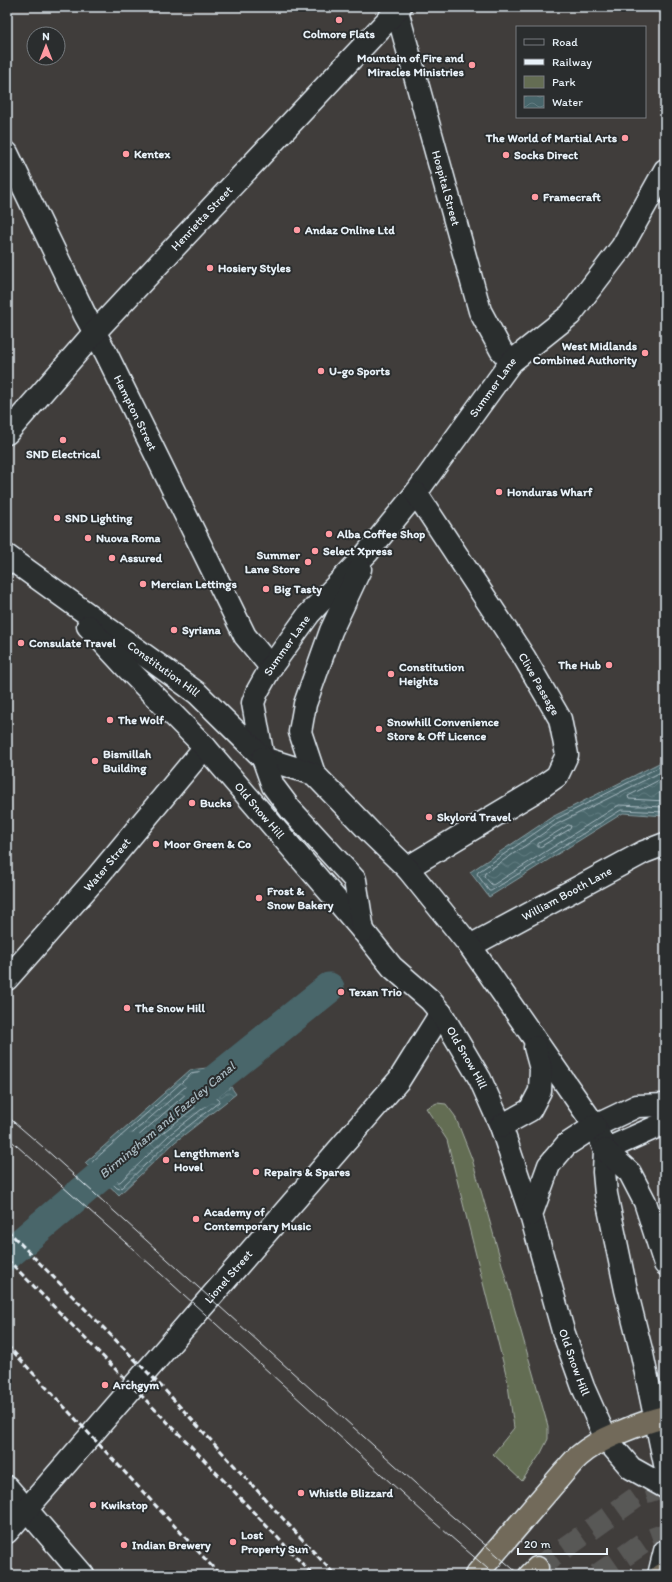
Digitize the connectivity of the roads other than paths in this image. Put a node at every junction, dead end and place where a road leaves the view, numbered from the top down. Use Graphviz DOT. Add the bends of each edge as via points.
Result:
graph roads {
  1 [pos="398,8"];
  2 [pos="7,153"];
  3 [pos="665,170"];
  4 [pos="94,333"];
  5 [pos="511,362"];
  6 [pos="7,433"];
  7 [pos="416,493"];
  8 [pos="367,554"];
  9 [pos="7,556"];
  10 [pos="56,591"];
  11 [pos="272,667"];
  12 [pos="205,747"];
  13 [pos="263,758"];
  14 [pos="314,774"];
  15 [pos="665,844"];
  16 [pos="408,868"];
  17 [pos="364,932"];
  18 [pos="470,946"];
  19 [pos="7,980"];
  20 [pos="441,1013"];
  21 [pos="532,1036"];
  22 [pos="665,1105"];
  23 [pos="665,1123"];
  24 [pos="501,1126"];
  25 [pos="595,1126"];
  26 [pos="604,1150"];
  27 [pos="531,1215"];
  28 [pos="665,1264"];
  29 [pos="660,1418"];
  30 [pos="606,1439"];
  31 [pos="665,1464"];
  32 [pos="7,1487"];
  33 [pos="665,1487"];
  34 [pos="26,1509"];
  35 [pos="7,1532"];
  36 [pos="665,1551"];
  37 [pos="665,1573"];
  38 [pos="83,1575"];
  39 [pos="476,1575"];
  40 [pos="660,1575"];
  1 -- 4 [label="street, Henrietta Street"];
  1 -- 5 [label="street, Hospital Street" via="480,311 501,350"];
  2 -- 4 [label="street, Hampton Street"];
  3 -- 5 [label="street, Summer Lane" via="622,247 570,315"];
  4 -- 6 [label="street, Henrietta Street"];
  4 -- 11 [label="street, Hampton Street" via="245,636"];
  5 -- 7 [label="street, Summer Lane"];
  7 -- 8 [label="street, Summer Lane"];
  7 -- 16 [label="street, Clive Passage" via="524,657 552,705 560,719 567,755 557,776"];
  8 -- 11 [label="street, Summer Lane" via="309,614"];
  8 -- 14 [label="street, Summer Lane" via="331,631 305,704 300,732"];
  9 -- 10 [label="street, Constitution Hill"];
  10 -- 12 [label="street, Constitution Hill"];
  10 -- 13 [label="street, Constitution Hill" via="196,693"];
  11 -- 13 [label="street, Summer Lane" via="253,703"];
  12 -- 17 [label="street, Old Snow Hill"];
  12 -- 19 [label="street, Water Street"];
  13 -- 14 [label="street, Constitution Hill"];
  13 -- 17 [label="street, Constitution Hill" via="273,786 291,810 355,880"];
  14 -- 16 [label="street, Constitution Hill"];
  15 -- 18 [label="street, William Booth Lane" via="644,852"];
  16 -- 18 [label="street, Constitution Hill"];
  17 -- 20 [label="street, Old Snow Hill" via="392,968 430,1000"];
  18 -- 21 [label="street"];
  20 -- 24 [label="street, Old Snow Hill" via="480,1079"];
  20 -- 34 [label="street, Lionel Street" via="399,1080"];
  21 -- 24 [label="street" via="541,1069 540,1091 530,1110"];
  21 -- 25 [label="street"];
  22 -- 25 [label="street" via="637,1106"];
  23 -- 26 [label="street"];
  24 -- 27 [label="street, Old Snow Hill"];
  25 -- 26 [label="street"];
  25 -- 27 [label="street" via="566,1145 550,1165"];
  26 -- 28 [label="street" via="630,1172 645,1202"];
  26 -- 29 [label="street" via="606,1194"];
  27 -- 30 [label="street, Old Snow Hill" via="563,1331 583,1387"];
  29 -- 30 [label="highway"];
  29 -- 31 [label="street"];
  30 -- 33 [label="street, Old Snow Hill" via="631,1468"];
  30 -- 39 [label="highway" via="579,1456"];
  32 -- 34 [label="street"];
  34 -- 35 [label="street, Lionel Street"];
  34 -- 38 [label="street"];
  36 -- 40 [label="street"];
  37 -- 40 [label="highway"];
}
